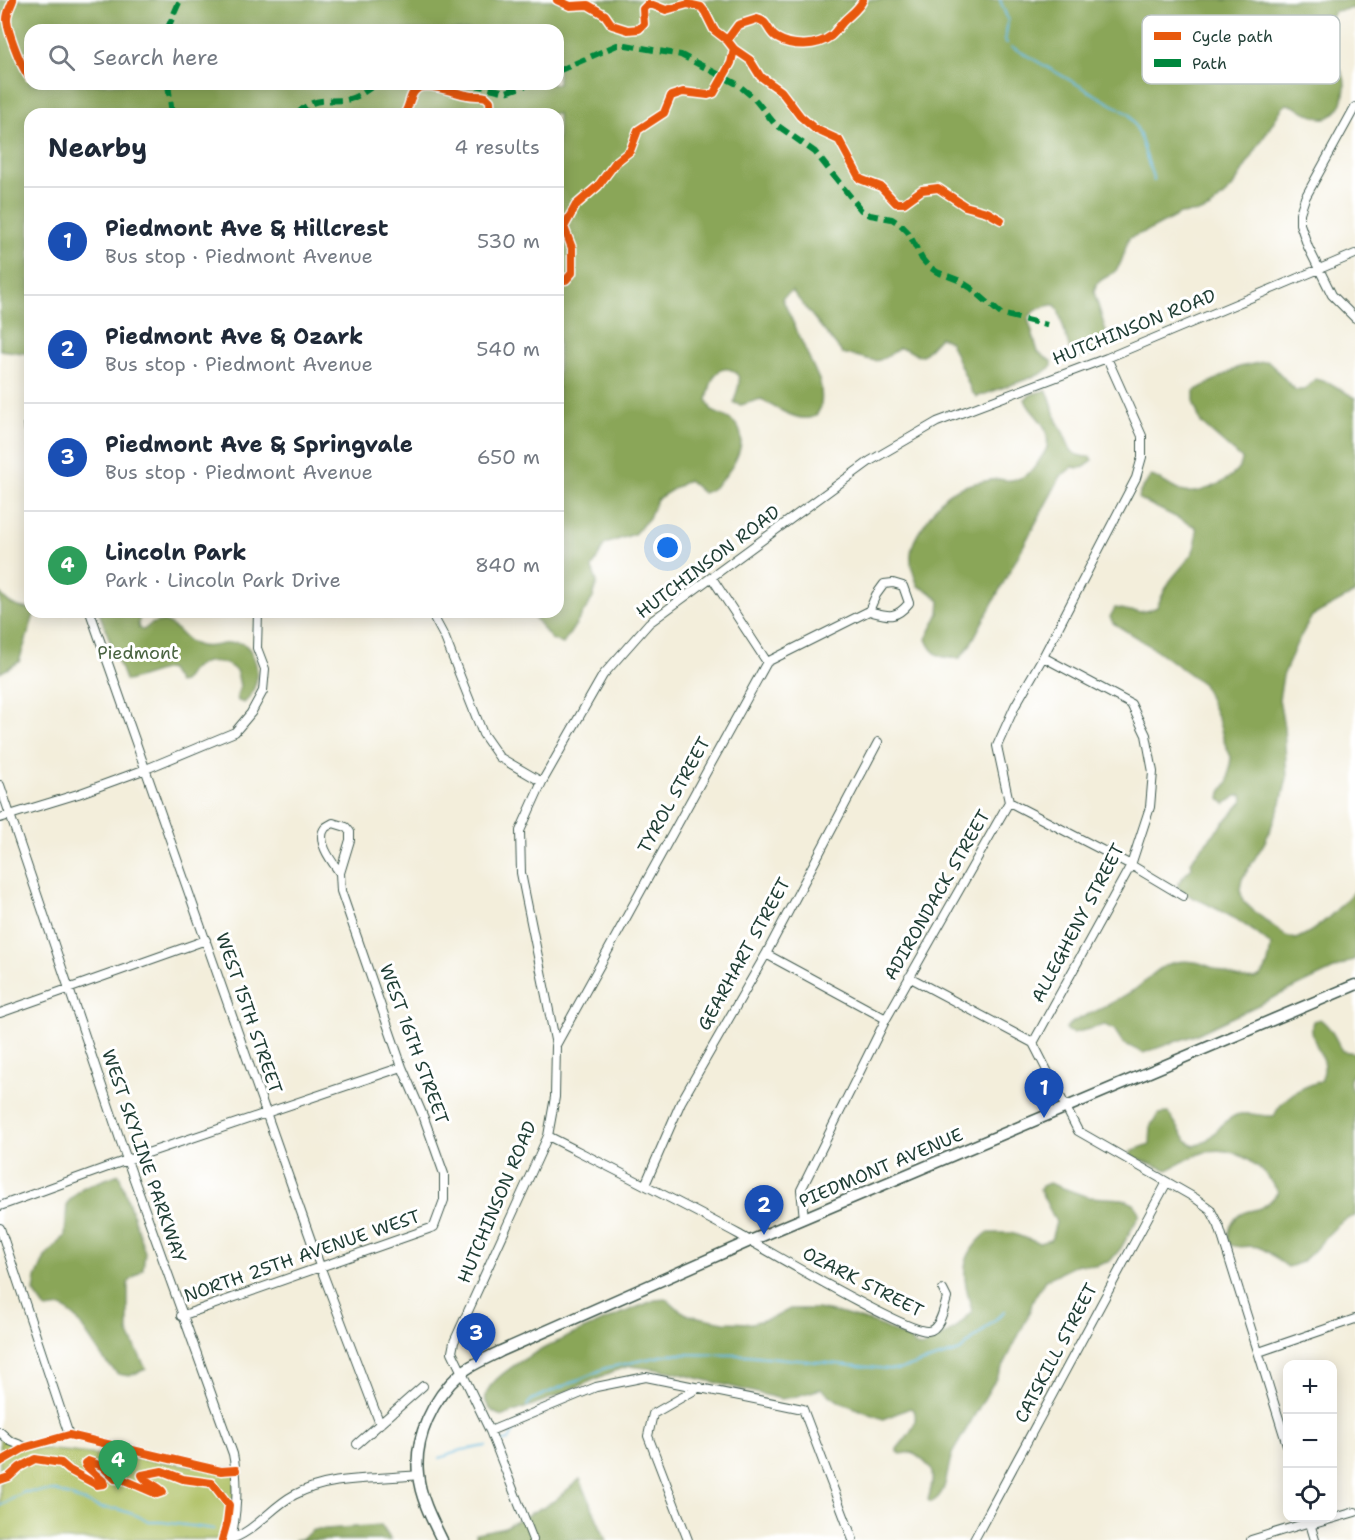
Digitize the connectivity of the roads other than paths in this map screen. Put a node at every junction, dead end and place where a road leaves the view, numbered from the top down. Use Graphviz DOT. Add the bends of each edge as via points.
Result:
graph roads {
  1 [pos="1355,107"];
  2 [pos="1355,254"];
  3 [pos="1320,268"];
  4 [pos="1355,318"];
  5 [pos="1107,358"];
  6 [pos="712,578"];
  7 [pos="869,610"];
  8 [pos="92,618"];
  9 [pos="258,618"];
  10 [pos="434,618"];
  11 [pos="1043,657"];
  12 [pos="767,662"];
  13 [pos="878,742"];
  14 [pos="146,769"];
  15 [pos="542,782"];
  16 [pos="0,784"];
  17 [pos="1010,802"];
  18 [pos="10,815"];
  19 [pos="0,818"];
  20 [pos="1131,865"];
  21 [pos="340,873"];
  22 [pos="1183,896"];
  23 [pos="206,940"];
  24 [pos="765,954"];
  25 [pos="909,977"];
  26 [pos="1355,985"];
  27 [pos="70,990"];
  28 [pos="0,1013"];
  29 [pos="886,1019"];
  30 [pos="1033,1043"];
  31 [pos="556,1045"];
  32 [pos="402,1067"];
  33 [pos="1066,1108"];
  34 [pos="267,1113"];
  35 [pos="548,1136"];
  36 [pos="127,1160"];
  37 [pos="1167,1182"];
  38 [pos="645,1185"];
  39 [pos="0,1206"];
  40 [pos="804,1218"];
  41 [pos="434,1227"];
  42 [pos="0,1228"];
  43 [pos="750,1241"];
  44 [pos="320,1266"];
  45 [pos="943,1290"];
  46 [pos="181,1316"];
  47 [pos="1355,1318"];
  48 [pos="1259,1352"];
  49 [pos="461,1373"];
  50 [pos="423,1386"];
  51 [pos="700,1387"];
  52 [pos="380,1424"];
  53 [pos="490,1431"];
  54 [pos="0,1432"];
  55 [pos="1283,1434"];
  56 [pos="69,1435"];
  57 [pos="357,1444"];
  58 [pos="26,1447"];
  59 [pos="0,1462"];
  60 [pos="236,1470"];
  61 [pos="418,1475"];
  62 [pos="1355,1512"];
  63 [pos="1337,1517"];
  64 [pos="1303,1522"];
  65 [pos="1310,1522"];
  66 [pos="227,1540"];
  67 [pos="231,1540"];
  68 [pos="442,1540"];
  69 [pos="533,1540"];
  70 [pos="688,1540"];
  71 [pos="853,1540"];
  72 [pos="974,1540"];
  73 [pos="1251,1540"];
  74 [pos="1315,1540"];
  1 -- 3 [label="street" via="1300,213 1308,247"];
  2 -- 3 [label="street, HUTCHINSON ROAD"];
  3 -- 4 [label="street" via="1332,295"];
  3 -- 5 [label="street, HUTCHINSON ROAD"];
  5 -- 6 [label="street, HUTCHINSON ROAD" via="937,422 870,461"];
  5 -- 11 [label="street, ADIRONDACK STREET" via="1142,436 1142,457 1136,478"];
  6 -- 12 [label="street"];
  6 -- 15 [label="street, HUTCHINSON ROAD" via="649,623 603,675"];
  7 -- 7 [label="street" via="888,616 900,614 909,603 903,586 884,584"];
  7 -- 12 [label="street"];
  8 -- 14 [label="street, WEST 15TH STREET"];
  9 -- 14 [label="street" via="257,648 265,669 263,691 251,713 236,732"];
  10 -- 15 [label="street" via="483,734 499,757"];
  11 -- 17 [label="street, ADIRONDACK STREET" via="997,746"];
  11 -- 20 [label="street, ALLEGHENY STREET" via="1131,704 1146,735 1153,772 1150,807"];
  12 -- 31 [label="street, TYROL STREET"];
  13 -- 24 [label="street, GEARHART STREET"];
  14 -- 18 [label="street"];
  14 -- 23 [label="street, WEST 15TH STREET"];
  15 -- 31 [label="street, HUTCHINSON ROAD" via="520,831 521,873"];
  16 -- 18 [label="street, WEST SKYLINE PARKWAY"];
  17 -- 20 [label="street"];
  17 -- 25 [label="street, ADIRONDACK STREET"];
  18 -- 19 [label="street"];
  18 -- 27 [label="street, WEST SKYLINE PARKWAY"];
  20 -- 22 [label="street"];
  20 -- 30 [label="street, ALLEGHENY STREET"];
  21 -- 21 [label="street, WEST 16TH STREET" via="325,853 322,835 333,823 350,832"];
  21 -- 32 [label="street, WEST 16TH STREET" via="341,891"];
  23 -- 27 [label="street"];
  23 -- 34 [label="street, WEST 15TH STREET"];
  24 -- 29 [label="street"];
  24 -- 38 [label="street, GEARHART STREET" via="681,1102"];
  25 -- 29 [label="street, ADIRONDACK STREET"];
  25 -- 30 [label="street"];
  26 -- 33 [label="main road, PIEDMONT AVENUE"];
  27 -- 28 [label="street"];
  27 -- 36 [label="street, WEST SKYLINE PARKWAY"];
  29 -- 40 [label="street, ADIRONDACK STREET" via="801,1190"];
  30 -- 33 [label="street"];
  31 -- 35 [label="street, HUTCHINSON ROAD" via="555,1096"];
  32 -- 34 [label="street"];
  32 -- 41 [label="street, WEST 16TH STREET" via="444,1174 444,1200"];
  33 -- 37 [label="street" via="1078,1131"];
  33 -- 40 [label="main road, PIEDMONT AVENUE"];
  34 -- 36 [label="street"];
  34 -- 44 [label="street, WEST 15TH STREET"];
  35 -- 38 [label="street, OZARK STREET"];
  35 -- 49 [label="street, HUTCHINSON ROAD" via="454,1342 452,1352"];
  36 -- 39 [label="street"];
  36 -- 46 [label="street, WEST SKYLINE PARKWAY"];
  37 -- 48 [label="street" via="1210,1209 1219,1226"];
  37 -- 72 [label="street, CATSKILL STREET"];
  38 -- 43 [label="street, OZARK STREET"];
  40 -- 43 [label="main road, PIEDMONT AVENUE"];
  41 -- 44 [label="street, NORTH 25TH AVENUE WEST"];
  42 -- 56 [label="street"];
  43 -- 45 [label="street, OZARK STREET" via="916,1330 934,1329 947,1298"];
  43 -- 49 [label="main road, PIEDMONT AVENUE" via="501,1351"];
  44 -- 46 [label="street, NORTH 25TH AVENUE WEST"];
  44 -- 52 [label="street, WEST 15TH STREET"];
  46 -- 60 [label="street, WEST SKYLINE PARKWAY"];
  47 -- 48 [label="street"];
  48 -- 55 [label="street"];
  49 -- 53 [label="street, HUTCHINSON ROAD"];
  49 -- 61 [label="main road, PIEDMONT AVENUE" via="431,1411 420,1442"];
  50 -- 52 [label="street"];
  51 -- 53 [label="street" via="646,1377 596,1387"];
  51 -- 70 [label="street" via="653,1414 648,1436"];
  51 -- 71 [label="street" via="803,1409"];
  52 -- 57 [label="street"];
  53 -- 69 [label="street, HUTCHINSON ROAD"];
  54 -- 58 [label="street"];
  56 -- 58 [label="street"];
  56 -- 60 [label="street" via="221,1471"];
  58 -- 59 [label="street"];
  60 -- 67 [label="street, WEST SKYLINE PARKWAY" via="237,1511"];
  61 -- 67 [label="street" via="331,1481 293,1496"];
  61 -- 68 [label="main road, PIEDMONT AVENUE"];
  62 -- 63 [label="street"];
  64 -- 73 [label="street"];
  65 -- 74 [label="street"];
  66 -- 67 [label="street"];
}
